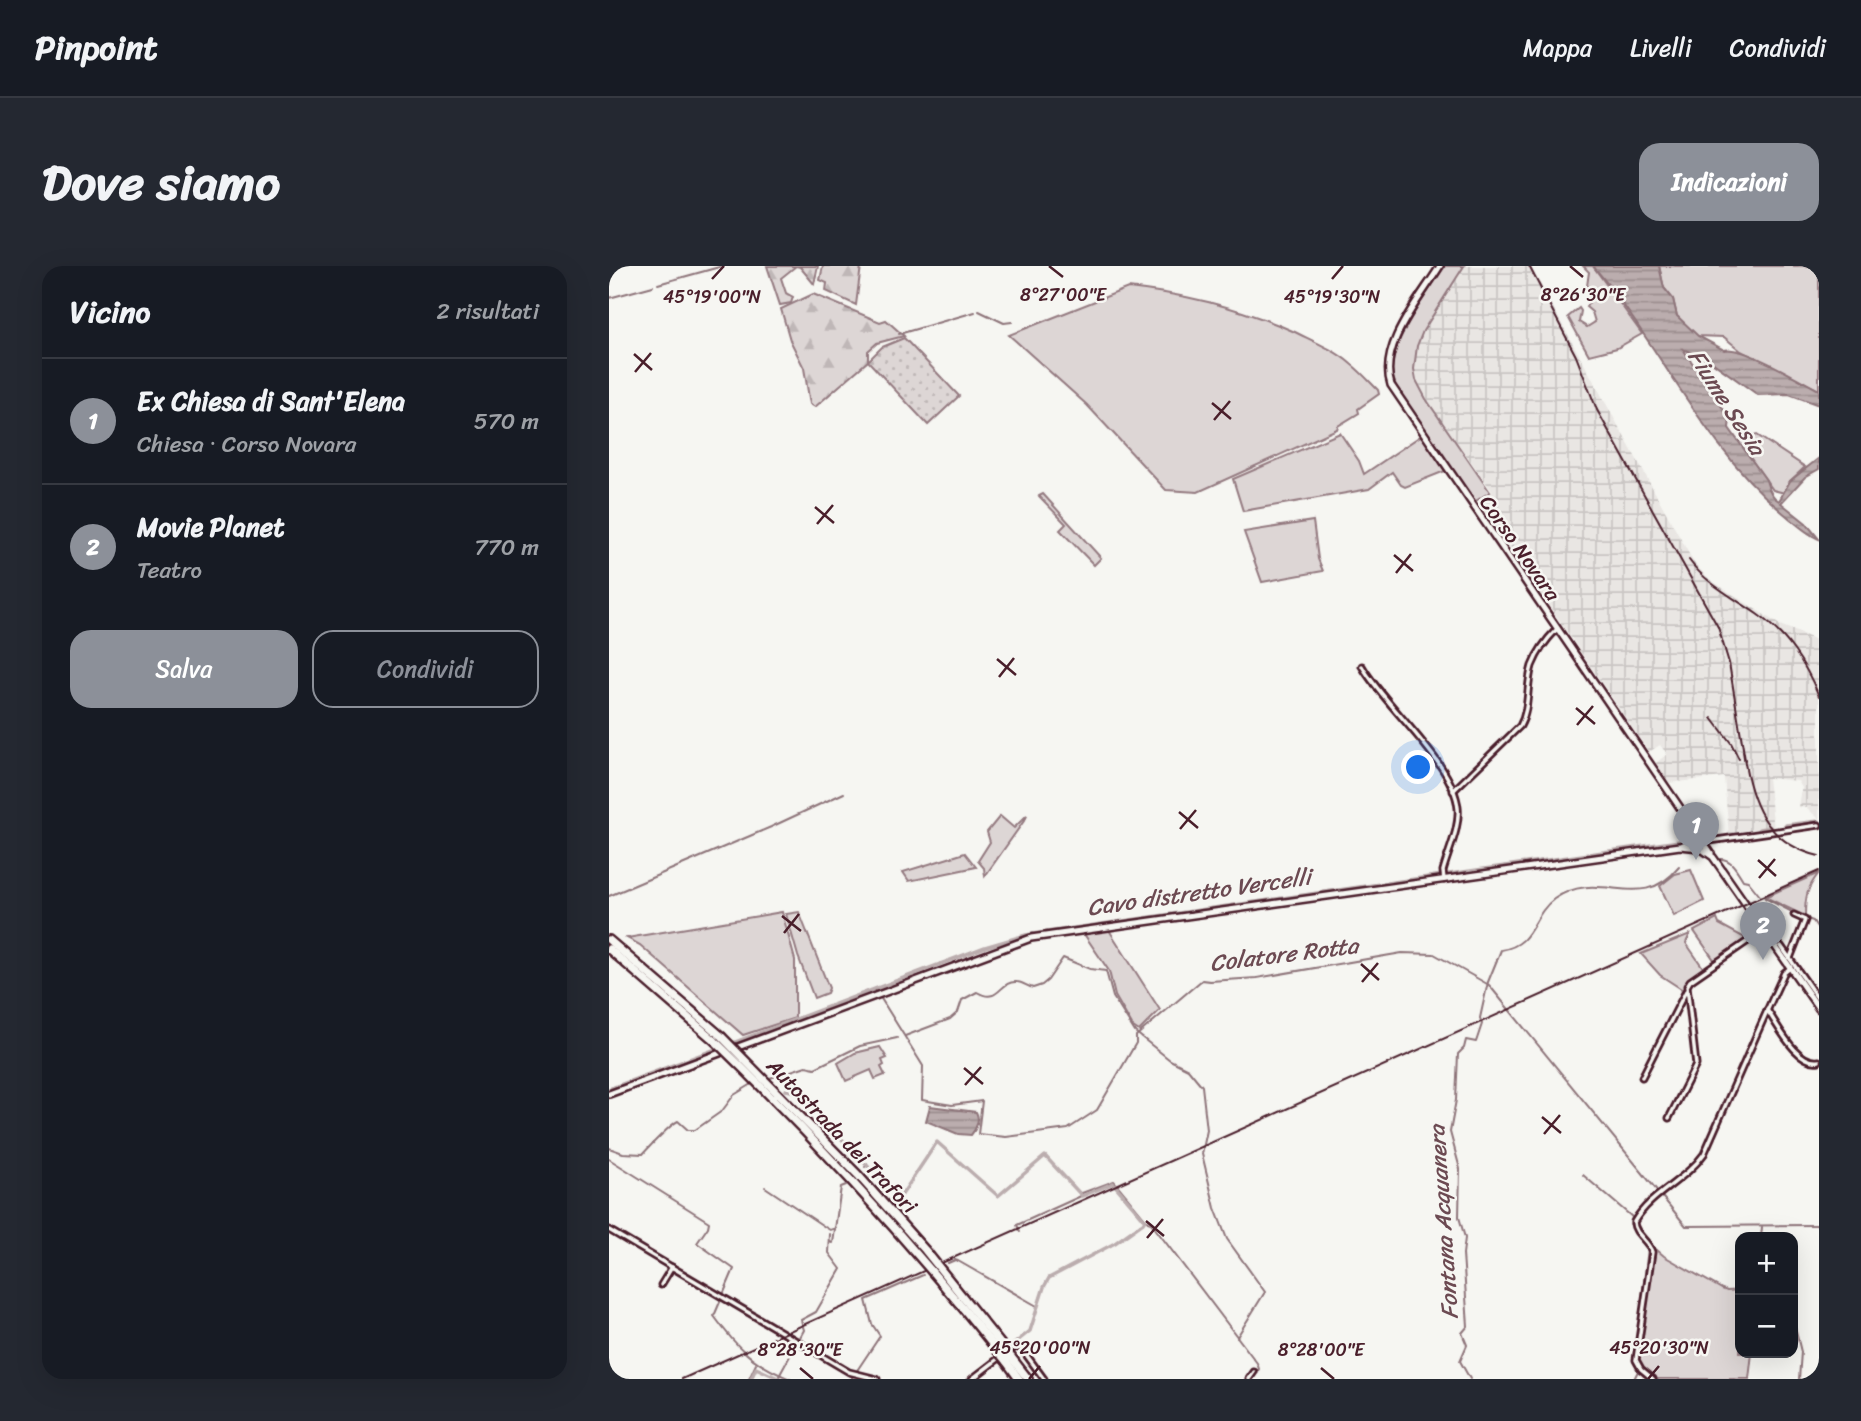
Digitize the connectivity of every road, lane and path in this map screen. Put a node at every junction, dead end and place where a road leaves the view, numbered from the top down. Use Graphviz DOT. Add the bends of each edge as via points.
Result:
graph roads {
  1 [pos="1440,266"];
  2 [pos="1556,629"];
  3 [pos="1362,666"];
  4 [pos="1453,791"];
  5 [pos="1691,824"];
  6 [pos="1819,825"];
  7 [pos="1702,840"];
  8 [pos="1686,845"];
  9 [pos="1713,857"];
  10 [pos="1444,879"];
  11 [pos="1794,915"];
  12 [pos="1764,929"];
  13 [pos="609,940"];
  14 [pos="1781,946"];
  15 [pos="609,949"];
  16 [pos="1789,963"];
  17 [pos="1686,992"];
  18 [pos="1818,999"];
  19 [pos="1819,1009"];
  20 [pos="1767,1010"];
  21 [pos="718,1039"];
  22 [pos="738,1046"];
  23 [pos="720,1053"];
  24 [pos="1819,1061"];
  25 [pos="1643,1077"];
  26 [pos="609,1094"];
  27 [pos="1669,1118"];
  28 [pos="609,1230"];
  29 [pos="672,1267"];
  30 [pos="661,1285"];
  31 [pos="1007,1357"];
  32 [pos="1254,1372"];
  33 [pos="877,1379"];
  34 [pos="972,1379"];
  35 [pos="1019,1379"];
  36 [pos="1027,1379"];
  37 [pos="1044,1379"];
  38 [pos="1249,1379"];
  39 [pos="1653,1379"];
  1 -- 2 [label="main road, Corso Novara" via="1396,337 1389,352 1388,377"];
  2 -- 4 [label="street" via="1532,667 1520,726"];
  2 -- 5 [label="main road, Corso Novara"];
  3 -- 4 [label="street" via="1412,728"];
  4 -- 10 [label="street" via="1458,816"];
  5 -- 7 [label="main road, Corso Novara"];
  5 -- 8 [label="main road" via="1692,836"];
  6 -- 7 [label="street"];
  7 -- 8 [label="main road"];
  7 -- 9 [label="main road, Corso Novara"];
  8 -- 9 [label="main road"];
  8 -- 10 [label="main road"];
  9 -- 12 [label="main road, Corso Novara"];
  10 -- 22 [label="main road" via="1020,941"];
  11 -- 16 [label="street" via="1805,920"];
  12 -- 16 [label="main road, Corso Novara"];
  12 -- 17 [label="street" via="1690,981"];
  13 -- 21 [label="highway, Autostrada dei Trafori"];
  14 -- 16 [label="street"];
  15 -- 21 [label="highway, Autostrada dei Trafori"];
  16 -- 18 [label="street"];
  16 -- 19 [label="main road, Corso Novara"];
  16 -- 20 [label="street"];
  17 -- 25 [label="street"];
  17 -- 27 [label="street" via="1696,1065"];
  20 -- 24 [label="street" via="1799,1056"];
  20 -- 39 [label="street" via="1704,1154 1634,1222 1651,1252 1636,1360"];
  21 -- 31 [label="highway, Autostrada dei Trafori, bridge" via="852,1180"];
  23 -- 26 [label="main road"];
  28 -- 29 [label="street"];
  29 -- 30 [label="street"];
  29 -- 33 [label="street" via="852,1373"];
  31 -- 34 [label="street"];
  31 -- 35 [label="highway, Autostrada dei Trafori"];
  31 -- 36 [label="highway, Autostrada dei Trafori"];
  31 -- 37 [label="street" via="1017,1347 1022,1349"];
  32 -- 38 [label="street"];
}
